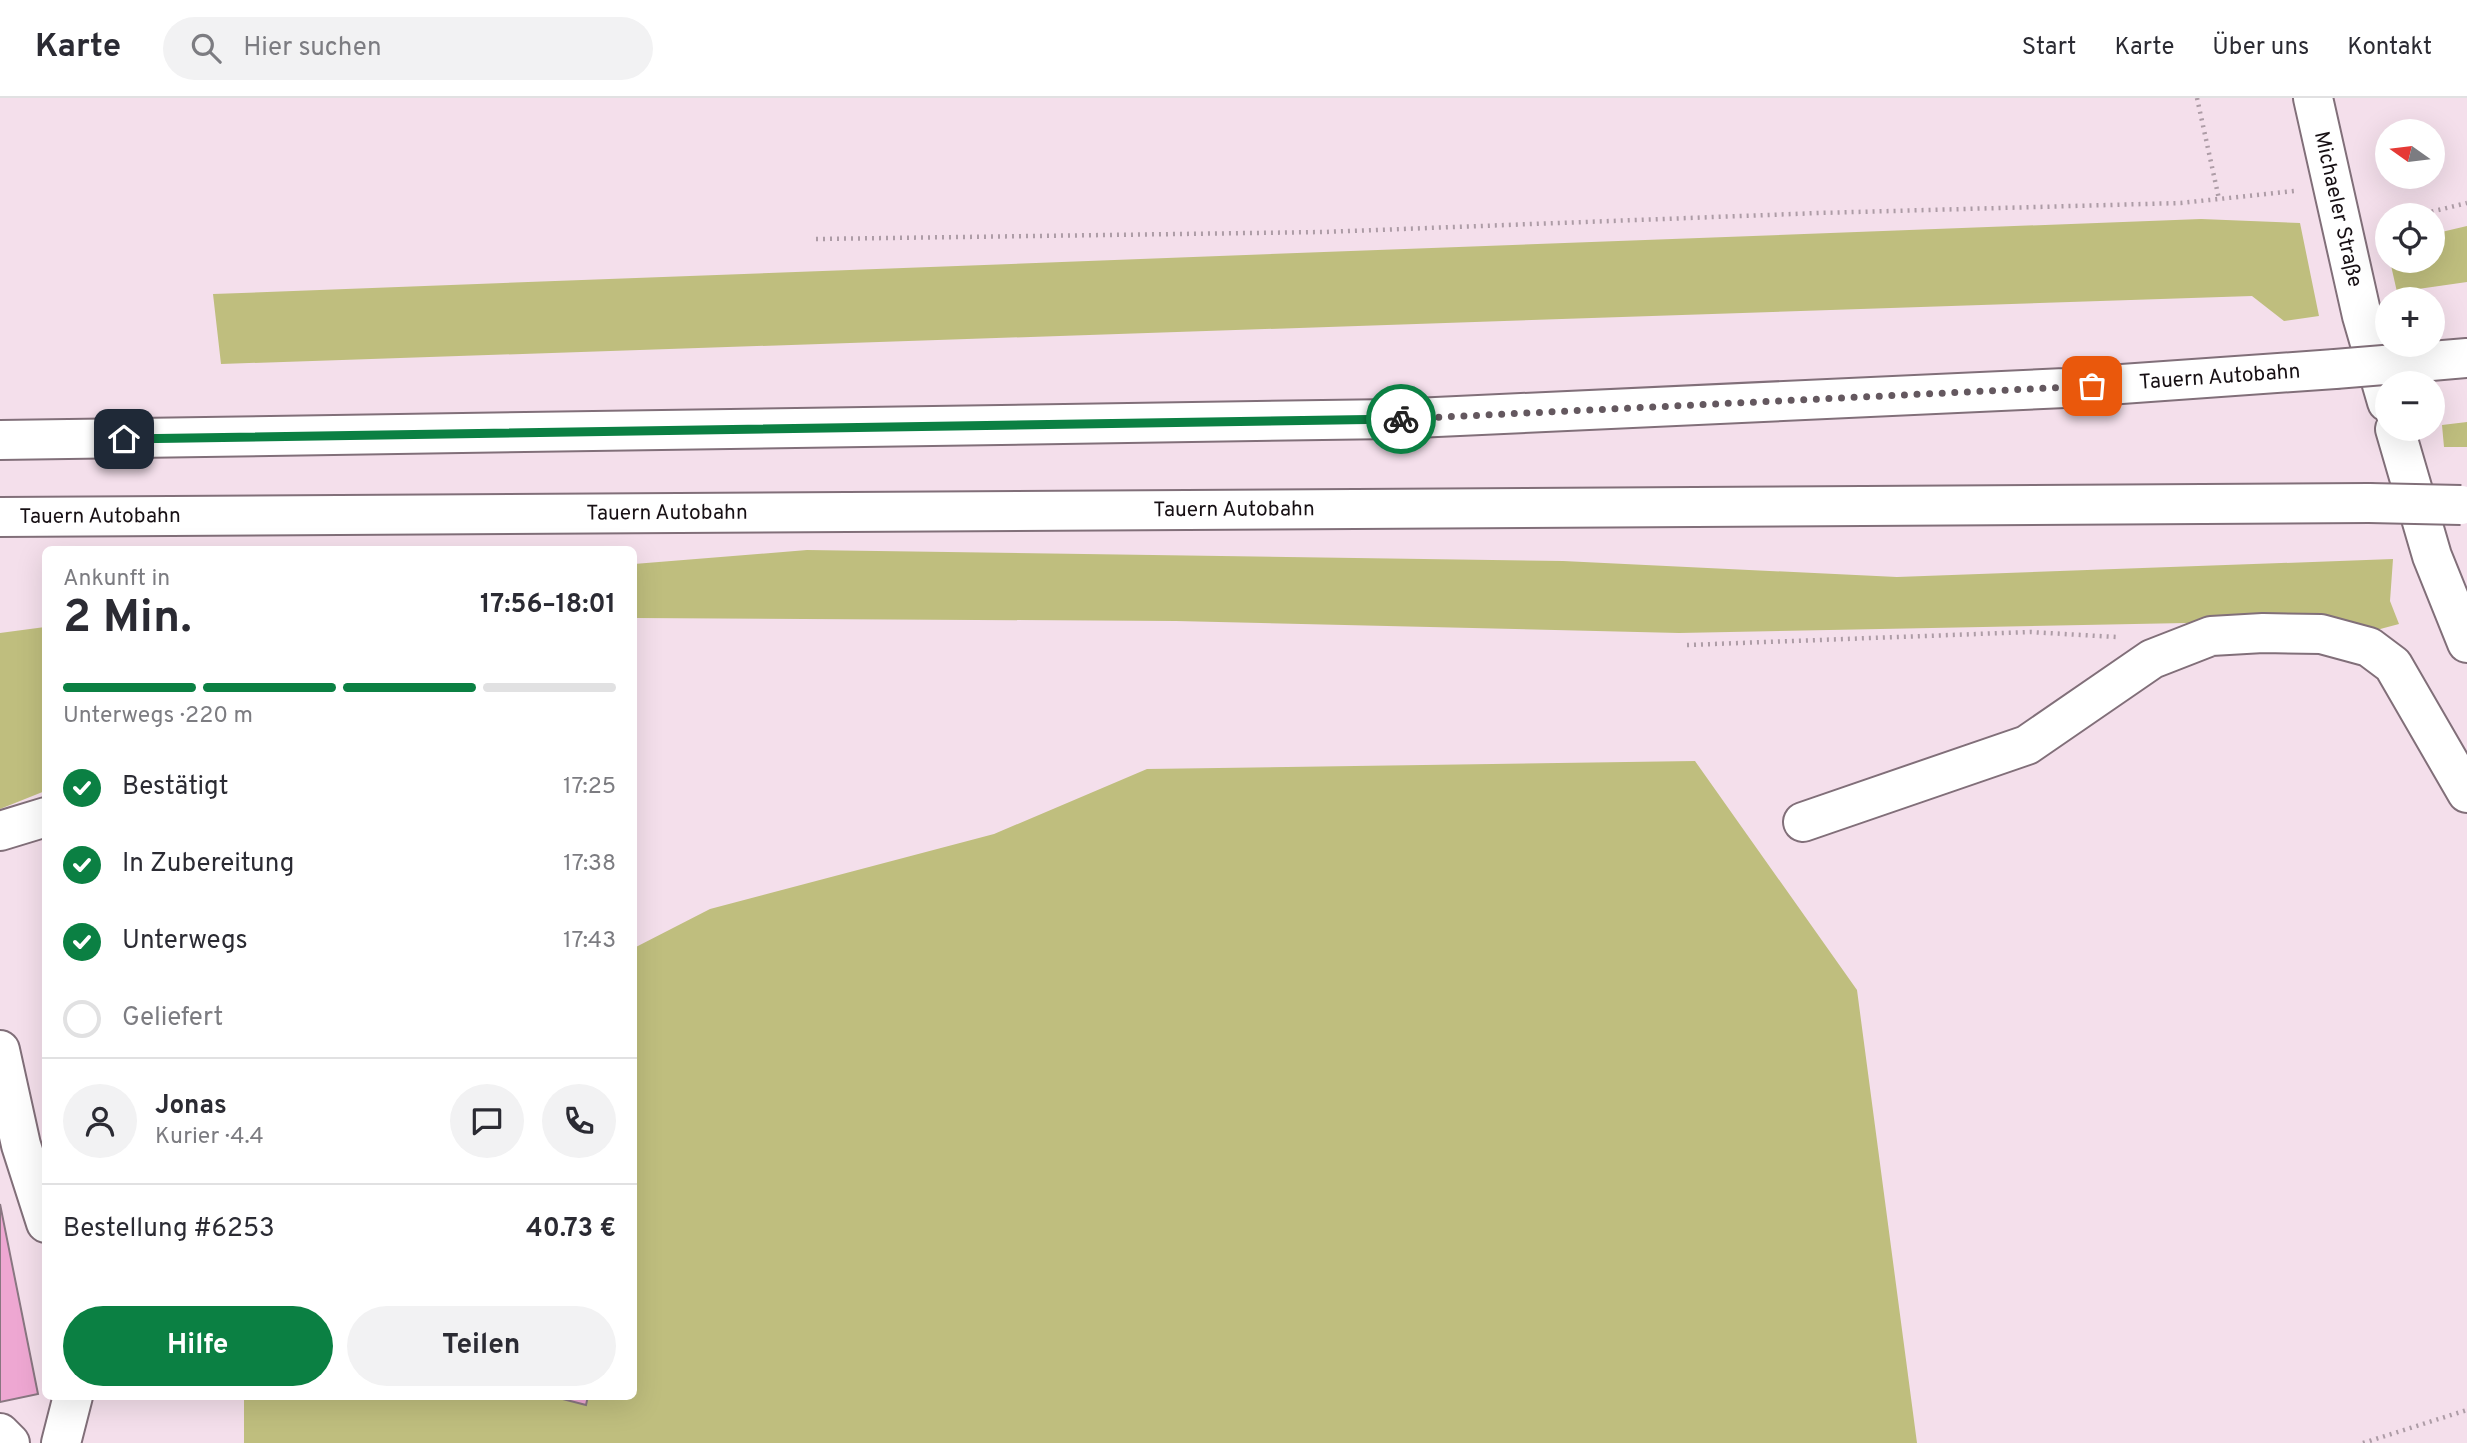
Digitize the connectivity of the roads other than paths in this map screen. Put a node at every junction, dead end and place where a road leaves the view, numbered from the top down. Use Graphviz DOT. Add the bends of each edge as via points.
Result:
graph roads {
  1 [pos="2313,98"];
  2 [pos="2467,358"];
  3 [pos="2378,371"];
  4 [pos="0,440"];
  5 [pos="2398,441"];
  6 [pos="2464,505"];
  7 [pos="0,517"];
  8 [pos="2467,643"];
  9 [pos="2467,793"];
  10 [pos="42,818"];
  11 [pos="1803,822"];
  12 [pos="0,831"];
  13 [pos="0,1050"];
  14 [pos="42,1211"];
  15 [pos="72,1400"];
  16 [pos="0,1433"];
  17 [pos="10,1443"];
  18 [pos="61,1443"];
  1 -- 3 [label="main road, Michaeler Straße"];
  2 -- 4 [label="main road, Tauern Autobahn, bridge" via="2066,388 1393,419"];
  5 -- 8 [label="main road" via="2432,556"];
  6 -- 7 [label="main road, Tauern Autobahn, bridge"];
  9 -- 11 [label="main road" via="2393,665 2369,647 2321,634 2263,633 2211,636 2152,659 2027,744"];
  10 -- 12 [label="main road"];
  13 -- 14 [label="main road" via="21,1145"];
  15 -- 18 [label="main road"];
  16 -- 17 [label="main road"];
}
